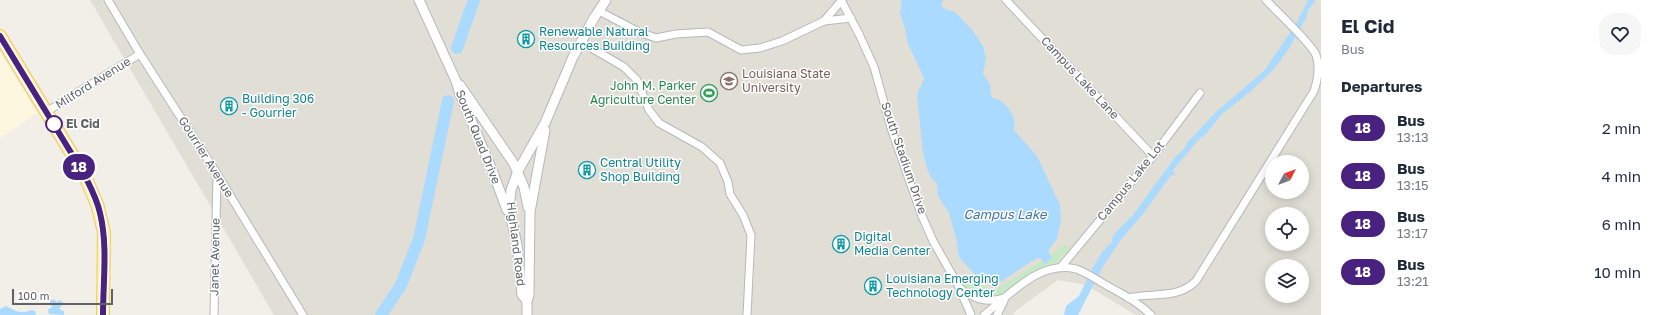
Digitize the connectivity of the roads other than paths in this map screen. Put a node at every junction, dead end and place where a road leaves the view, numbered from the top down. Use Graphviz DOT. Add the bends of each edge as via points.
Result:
graph roads {
  1 [pos="108,0"];
  2 [pos="419,0"];
  3 [pos="606,0"];
  4 [pos="842,0"];
  5 [pos="1006,0"];
  6 [pos="1266,0"];
  7 [pos="599,11"];
  8 [pos="851,18"];
  9 [pos="824,20"];
  10 [pos="0,36"];
  11 [pos="581,42"];
  12 [pos="140,54"];
  13 [pos="456,81"];
  14 [pos="1200,93"];
  15 [pos="46,112"];
  16 [pos="545,123"];
  17 [pos="1153,156"];
  18 [pos="518,171"];
  19 [pos="217,174"];
  20 [pos="530,212"];
  21 [pos="509,215"];
  22 [pos="1061,267"];
  23 [pos="958,286"];
  24 [pos="1006,297"];
  25 [pos="1128,298"];
  26 [pos="527,300"];
  27 [pos="103,315"];
  28 [pos="214,315"];
  29 [pos="303,315"];
  30 [pos="527,315"];
  31 [pos="747,315"];
  32 [pos="970,315"];
  33 [pos="984,315"];
  34 [pos="997,315"];
  35 [pos="1152,315"];
  1 -- 12 [label="street, Gourrier Avenue"];
  2 -- 13 [label="street, South Quad Drive"];
  3 -- 7 [label="street, Highland Road"];
  4 -- 8 [label="street, South Stadium Drive"];
  4 -- 9 [label="street"];
  5 -- 17 [label="street, Campus Lake Lane"];
  6 -- 25 [label="street" via="1316,55 1318,65 1314,91 1196,281 1177,293"];
  7 -- 9 [label="street" via="656,38 708,32 742,50 782,41"];
  7 -- 11 [label="street, Highland Road"];
  8 -- 9 [label="street"];
  8 -- 23 [label="street, South Stadium Drive" via="874,68 892,131 922,216"];
  10 -- 15 [label="main road"];
  11 -- 16 [label="street, Highland Road"];
  11 -- 31 [label="street" via="629,70 637,80 649,110 659,123 702,147 720,163 730,194 744,215 751,235"];
  12 -- 15 [label="street, Milford Avenue"];
  12 -- 19 [label="street, Gourrier Avenue"];
  13 -- 18 [label="street, South Quad Drive"];
  13 -- 21 [label="street, South Quad Drive"];
  14 -- 17 [label="street, Campus Lake Lot"];
  15 -- 27 [label="main road" via="90,187 100,212 104,232"];
  16 -- 18 [label="street, Highland Road"];
  16 -- 20 [label="street, Highland Road"];
  17 -- 22 [label="street, Campus Lake Lot"];
  18 -- 20 [label="street, South Quad Drive"];
  18 -- 21 [label="street, Highland Road" via="509,200"];
  19 -- 28 [label="street, Janet Avenue"];
  19 -- 29 [label="street, Gourrier Avenue"];
  20 -- 26 [label="street, Highland Road"];
  21 -- 26 [label="street, Highland Road" via="517,245 522,295"];
  22 -- 24 [label="street" via="1030,278"];
  22 -- 25 [label="street" via="1082,271"];
  23 -- 24 [label="street" via="982,300"];
  23 -- 32 [label="street, South Stadium Drive"];
  24 -- 33 [label="street"];
  24 -- 34 [label="street"];
  25 -- 35 [label="street"];
  26 -- 30 [label="street, Highland Road"];
}
